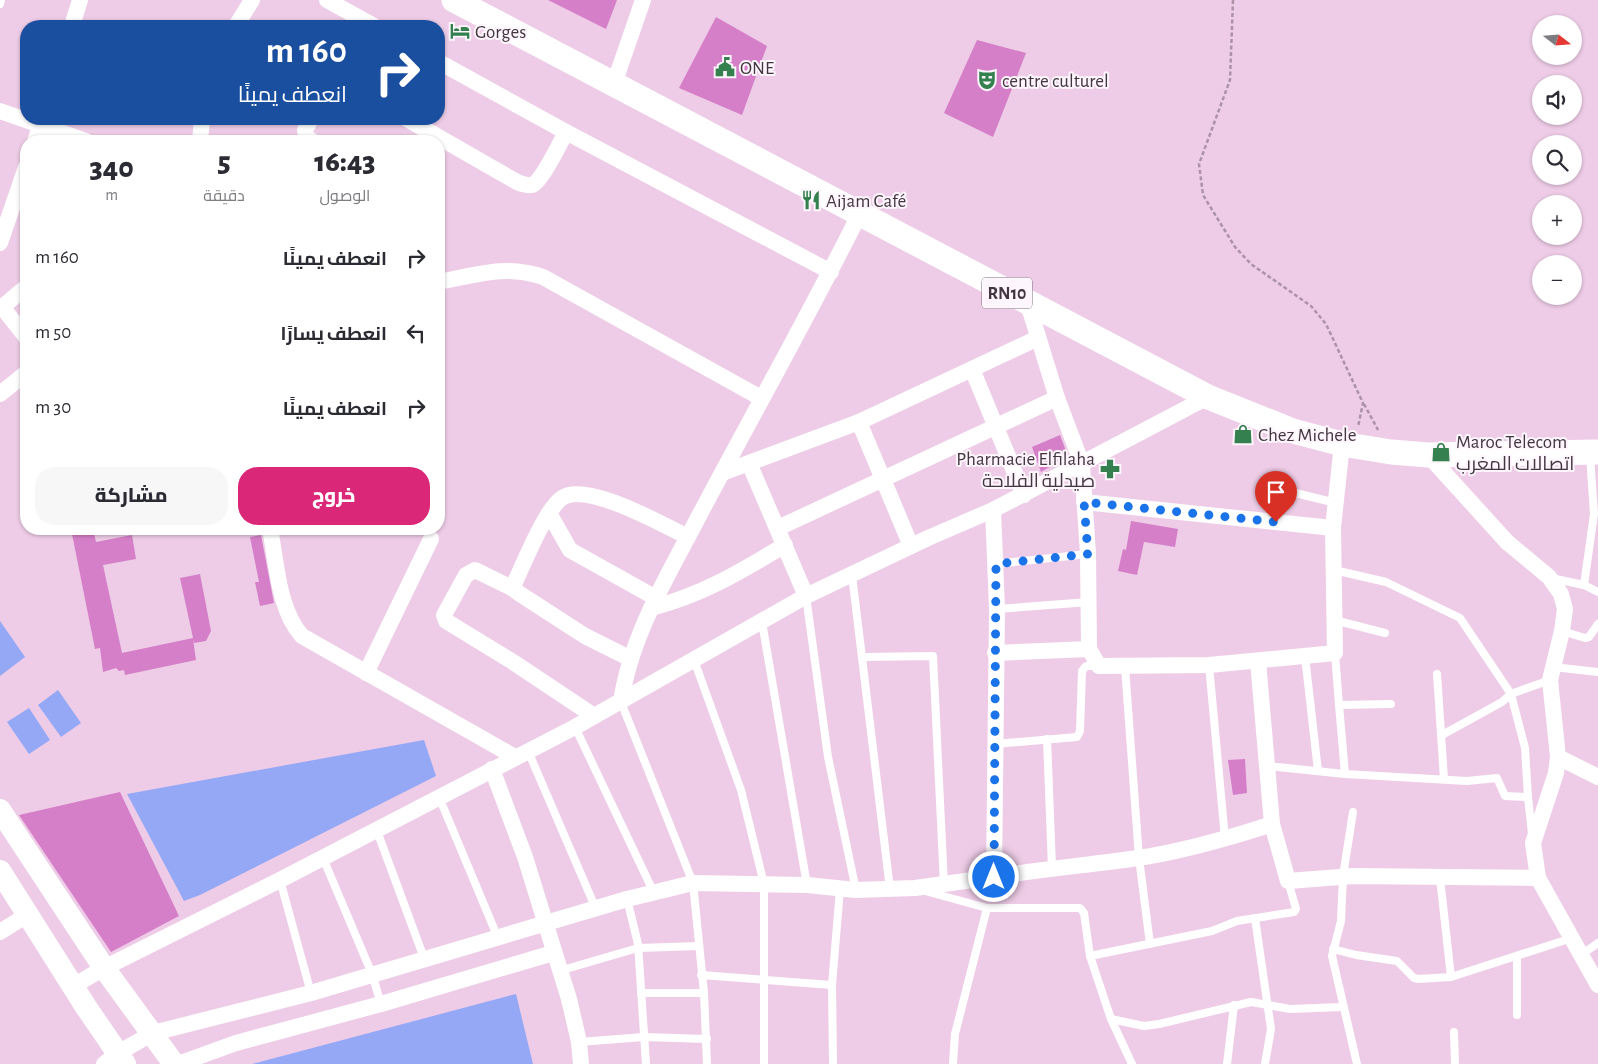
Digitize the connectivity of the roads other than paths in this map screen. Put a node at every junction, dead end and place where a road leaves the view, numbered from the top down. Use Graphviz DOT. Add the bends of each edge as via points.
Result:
graph roads {
  1 [pos="1,0"];
  2 [pos="80,0"];
  3 [pos="252,0"];
  4 [pos="326,0"];
  5 [pos="454,0"];
  6 [pos="643,0"];
  7 [pos="0,4"];
  8 [pos="74,20"];
  9 [pos="242,20"];
  10 [pos="363,20"];
  11 [pos="445,65"];
  12 [pos="614,84"];
  13 [pos="0,111"];
  14 [pos="20,116"];
  15 [pos="49,125"];
  16 [pos="417,125"];
  17 [pos="566,132"];
  18 [pos="72,135"];
  19 [pos="435,135"];
  20 [pos="445,141"];
  21 [pos="20,181"];
  22 [pos="860,213"];
  23 [pos="4,220"];
  24 [pos="0,243"];
  25 [pos="831,272"];
  26 [pos="445,281"];
  27 [pos="20,292"];
  28 [pos="1028,304"];
  29 [pos="1,308"];
  30 [pos="20,329"];
  31 [pos="1038,338"];
  32 [pos="972,369"];
  33 [pos="20,378"];
  34 [pos="0,394"];
  35 [pos="761,398"];
  36 [pos="1057,398"];
  37 [pos="1208,398"];
  38 [pos="859,422"];
  39 [pos="996,426"];
  40 [pos="1349,445"];
  41 [pos="1594,452"];
  42 [pos="1428,455"];
  43 [pos="749,463"];
  44 [pos="1082,464"];
  45 [pos="722,473"];
  46 [pos="883,478"];
  47 [pos="1271,487"];
  48 [pos="1024,495"];
  49 [pos="1084,502"];
  50 [pos="1336,503"];
  51 [pos="993,510"];
  52 [pos="549,513"];
  53 [pos="778,528"];
  54 [pos="1334,528"];
  55 [pos="271,535"];
  56 [pos="688,537"];
  57 [pos="431,539"];
  58 [pos="785,545"];
  59 [pos="911,546"];
  60 [pos="1088,554"];
  61 [pos="996,564"];
  62 [pos="1334,570"];
  63 [pos="852,575"];
  64 [pos="1549,577"];
  65 [pos="1584,585"];
  66 [pos="512,588"];
  67 [pos="1598,592"];
  68 [pos="806,596"];
  69 [pos="1089,602"];
  70 [pos="653,603"];
  71 [pos="997,610"];
  72 [pos="1334,620"];
  73 [pos="762,622"];
  74 [pos="1598,624"];
  75 [pos="1562,631"];
  76 [pos="1385,633"];
  77 [pos="1089,649"];
  78 [pos="995,653"];
  79 [pos="1335,653"];
  80 [pos="1305,656"];
  81 [pos="862,657"];
  82 [pos="631,659"];
  83 [pos="694,660"];
  84 [pos="1258,661"];
  85 [pos="1209,665"];
  86 [pos="1099,666"];
  87 [pos="1125,667"];
  88 [pos="1598,672"];
  89 [pos="366,673"];
  90 [pos="1551,673"];
  91 [pos="1437,674"];
  92 [pos="1510,694"];
  93 [pos="621,702"];
  94 [pos="1391,704"];
  95 [pos="1339,705"];
  96 [pos="594,716"];
  97 [pos="574,727"];
  98 [pos="1442,735"];
  99 [pos="1047,739"];
  100 [pos="994,744"];
  101 [pos="522,754"];
  102 [pos="1558,757"];
  103 [pos="1268,766"];
  104 [pos="492,769"];
  105 [pos="1318,770"];
  106 [pos="1345,774"];
  107 [pos="1598,777"];
  108 [pos="1444,779"];
  109 [pos="439,797"];
  110 [pos="1528,797"];
  111 [pos="0,810"];
  112 [pos="1354,812"];
  113 [pos="1272,824"];
  114 [pos="377,831"];
  115 [pos="1225,839"];
  116 [pos="1534,843"];
  117 [pos="323,858"];
  118 [pos="1139,858"];
  119 [pos="1052,867"];
  120 [pos="0,871"];
  121 [pos="1343,876"];
  122 [pos="994,877"];
  123 [pos="1440,878"];
  124 [pos="1538,878"];
  125 [pos="280,880"];
  126 [pos="1288,881"];
  127 [pos="693,883"];
  128 [pos="764,884"];
  129 [pos="807,885"];
  130 [pos="944,885"];
  131 [pos="915,888"];
  132 [pos="890,889"];
  133 [pos="848,890"];
  134 [pos="654,893"];
  135 [pos="627,899"];
  136 [pos="987,908"];
  137 [pos="596,909"];
  138 [pos="27,915"];
  139 [pos="1254,918"];
  140 [pos="545,925"];
  141 [pos="0,932"];
  142 [pos="498,938"];
  143 [pos="1572,938"];
  144 [pos="1598,943"];
  145 [pos="1150,944"];
  146 [pos="699,946"];
  147 [pos="638,948"];
  148 [pos="1333,949"];
  149 [pos="553,953"];
  150 [pos="1580,955"];
  151 [pos="1090,956"];
  152 [pos="1517,957"];
  153 [pos="424,958"];
  154 [pos="104,968"];
  155 [pos="559,971"];
  156 [pos="372,974"];
  157 [pos="701,975"];
  158 [pos="1451,976"];
  159 [pos="764,978"];
  160 [pos="832,985"];
  161 [pos="1598,985"];
  162 [pos="73,986"];
  163 [pos="311,993"];
  164 [pos="641,993"];
  165 [pos="704,993"];
  166 [pos="380,1004"];
  167 [pos="1234,1005"];
  168 [pos="1269,1007"];
  169 [pos="1342,1007"];
  170 [pos="1517,1015"];
  171 [pos="1111,1019"];
  172 [pos="1454,1032"];
  173 [pos="153,1033"];
  174 [pos="644,1037"];
  175 [pos="707,1039"];
  176 [pos="579,1042"];
  177 [pos="116,1060"];
  178 [pos="174,1064"];
  179 [pos="178,1064"];
  180 [pos="581,1064"];
  181 [pos="646,1064"];
  182 [pos="707,1064"];
  183 [pos="764,1064"];
  184 [pos="833,1064"];
  185 [pos="953,1064"];
  186 [pos="1132,1064"];
  187 [pos="1227,1064"];
  188 [pos="1266,1064"];
  189 [pos="1357,1064"];
  190 [pos="1455,1064"];
  1 -- 7 [label="lane"];
  2 -- 8 [label="street"];
  3 -- 9 [label="street"];
  4 -- 10 [label="street"];
  5 -- 12 [label="main road, RN10"];
  6 -- 12 [label="street"];
  11 -- 17 [label="street"];
  12 -- 22 [label="main road, RN10"];
  13 -- 14 [label="street"];
  15 -- 18 [label="street"];
  16 -- 19 [label="street"];
  17 -- 20 [label="street" via="540,178 527,186"];
  17 -- 25 [label="street"];
  21 -- 23 [label="street"];
  22 -- 25 [label="street"];
  22 -- 28 [label="main road, RN10"];
  23 -- 24 [label="street"];
  25 -- 35 [label="street"];
  26 -- 35 [label="street" via="506,269 534,274"];
  27 -- 29 [label="street"];
  28 -- 31 [label="street"];
  28 -- 37 [label="main road, RN10"];
  29 -- 30 [label="street"];
  31 -- 32 [label="street"];
  31 -- 36 [label="street"];
  32 -- 38 [label="street"];
  32 -- 39 [label="street"];
  33 -- 34 [label="street"];
  35 -- 45 [label="street"];
  36 -- 39 [label="street"];
  36 -- 44 [label="street"];
  37 -- 40 [label="main road, RN10" via="1293,430"];
  37 -- 44 [label="street"];
  38 -- 43 [label="street"];
  38 -- 46 [label="street"];
  39 -- 46 [label="street"];
  39 -- 48 [label="street"];
  40 -- 42 [label="main road, RN10"];
  40 -- 50 [label="street"];
  41 -- 42 [label="main road, RN10"];
  41 -- 65 [label="lane" via="1594,514"];
  42 -- 64 [label="street" via="1507,542"];
  43 -- 45 [label="street"];
  43 -- 53 [label="street"];
  44 -- 48 [label="street"];
  44 -- 49 [label="street"];
  45 -- 56 [label="street"];
  46 -- 53 [label="street"];
  46 -- 59 [label="street"];
  47 -- 50 [label="lane"];
  48 -- 51 [label="street"];
  49 -- 54 [label="street"];
  49 -- 60 [label="street"];
  50 -- 54 [label="street"];
  51 -- 59 [label="street"];
  51 -- 61 [label="street"];
  52 -- 56 [label="street" via="563,497 584,494 617,503"];
  52 -- 66 [label="street"];
  52 -- 70 [label="street" via="570,550"];
  53 -- 58 [label="street"];
  54 -- 62 [label="street"];
  55 -- 89 [label="street" via="286,611 292,624 302,636"];
  56 -- 70 [label="street"];
  57 -- 89 [label="street"];
  58 -- 68 [label="street"];
  58 -- 70 [label="street" via="718,585 677,602"];
  59 -- 63 [label="street"];
  60 -- 61 [label="lane"];
  60 -- 69 [label="street"];
  61 -- 71 [label="street"];
  62 -- 72 [label="street"];
  62 -- 92 [label="lane" via="1386,582 1460,618"];
  63 -- 68 [label="street"];
  63 -- 81 [label="lane"];
  64 -- 65 [label="lane"];
  64 -- 75 [label="street" via="1561,594 1565,609"];
  65 -- 67 [label="lane"];
  66 -- 82 [label="street" via="585,636"];
  66 -- 96 [label="street" via="475,570 470,571 444,616 446,621"];
  68 -- 73 [label="street"];
  68 -- 133 [label="lane"];
  69 -- 71 [label="lane"];
  69 -- 77 [label="street"];
  70 -- 82 [label="street"];
  71 -- 78 [label="street"];
  72 -- 76 [label="lane"];
  72 -- 79 [label="street"];
  73 -- 83 [label="street"];
  73 -- 129 [label="lane"];
  74 -- 75 [label="lane" via="1589,638"];
  75 -- 90 [label="street"];
  77 -- 78 [label="street"];
  77 -- 86 [label="street"];
  78 -- 100 [label="street"];
  79 -- 80 [label="street"];
  79 -- 95 [label="lane"];
  80 -- 84 [label="street"];
  80 -- 105 [label="lane"];
  81 -- 130 [label="lane" via="933,656"];
  81 -- 132 [label="lane"];
  82 -- 93 [label="street"];
  83 -- 93 [label="street"];
  83 -- 128 [label="lane" via="740,790"];
  84 -- 85 [label="street"];
  84 -- 103 [label="street"];
  85 -- 87 [label="street"];
  85 -- 115 [label="lane"];
  86 -- 87 [label="street"];
  86 -- 99 [label="lane" via="1086,666 1082,670 1080,734 1073,739"];
  87 -- 118 [label="lane"];
  88 -- 90 [label="lane"];
  89 -- 101 [label="street"];
  90 -- 92 [label="lane"];
  90 -- 102 [label="street"];
  91 -- 98 [label="lane"];
  92 -- 98 [label="lane" via="1502,702"];
  92 -- 110 [label="lane" via="1525,748"];
  93 -- 96 [label="street"];
  93 -- 127 [label="lane"];
  94 -- 95 [label="lane"];
  95 -- 106 [label="lane"];
  96 -- 97 [label="street"];
  97 -- 101 [label="street"];
  97 -- 134 [label="lane"];
  98 -- 108 [label="lane"];
  99 -- 100 [label="lane"];
  99 -- 119 [label="lane"];
  100 -- 122 [label="street"];
  101 -- 104 [label="street"];
  101 -- 137 [label="lane"];
  102 -- 107 [label="street"];
  102 -- 116 [label="street"];
  103 -- 105 [label="lane"];
  103 -- 113 [label="street"];
  104 -- 109 [label="street"];
  104 -- 140 [label="street" via="525,856"];
  105 -- 106 [label="lane"];
  106 -- 108 [label="lane"];
  108 -- 110 [label="lane" via="1497,778 1506,796"];
  109 -- 114 [label="street"];
  109 -- 142 [label="lane"];
  110 -- 116 [label="lane"];
  111 -- 154 [label="street"];
  112 -- 121 [label="lane"];
  113 -- 115 [label="street"];
  113 -- 126 [label="street"];
  114 -- 117 [label="street"];
  114 -- 153 [label="lane"];
  115 -- 118 [label="street"];
  116 -- 124 [label="street"];
  117 -- 125 [label="street"];
  117 -- 156 [label="lane"];
  118 -- 119 [label="street"];
  118 -- 145 [label="lane"];
  119 -- 122 [label="street"];
  120 -- 138 [label="street"];
  121 -- 123 [label="street"];
  121 -- 126 [label="street"];
  121 -- 148 [label="lane" via="1341,921"];
  122 -- 130 [label="street"];
  123 -- 124 [label="street"];
  123 -- 158 [label="lane"];
  124 -- 143 [label="street"];
  125 -- 154 [label="street"];
  125 -- 163 [label="lane"];
  126 -- 139 [label="lane" via="1296,911"];
  127 -- 128 [label="street"];
  127 -- 134 [label="street"];
  127 -- 146 [label="lane"];
  128 -- 129 [label="street"];
  128 -- 159 [label="lane"];
  129 -- 133 [label="street"];
  130 -- 131 [label="street"];
  131 -- 132 [label="street"];
  131 -- 136 [label="lane"];
  132 -- 133 [label="street"];
  133 -- 160 [label="lane"];
  134 -- 135 [label="street"];
  135 -- 137 [label="street"];
  135 -- 147 [label="lane"];
  136 -- 151 [label="lane" via="1080,908 1084,913"];
  136 -- 185 [label="lane" via="955,1034"];
  137 -- 140 [label="street"];
  138 -- 141 [label="street"];
  138 -- 162 [label="street"];
  139 -- 145 [label="lane"];
  139 -- 168 [label="lane"];
  140 -- 142 [label="street"];
  140 -- 149 [label="street"];
  142 -- 153 [label="street"];
  143 -- 150 [label="street"];
  143 -- 152 [label="lane"];
  144 -- 150 [label="lane"];
  145 -- 151 [label="lane"];
  146 -- 147 [label="lane"];
  146 -- 157 [label="lane"];
  147 -- 155 [label="lane"];
  147 -- 164 [label="lane"];
  148 -- 158 [label="lane" via="1397,962 1418,979"];
  148 -- 169 [label="lane"];
  149 -- 155 [label="street"];
  149 -- 166 [label="street"];
  150 -- 161 [label="street"];
  151 -- 171 [label="lane"];
  152 -- 158 [label="lane"];
  152 -- 170 [label="lane"];
  153 -- 156 [label="street"];
  154 -- 162 [label="street"];
  154 -- 173 [label="street"];
  155 -- 176 [label="street"];
  156 -- 163 [label="street"];
  156 -- 166 [label="lane"];
  157 -- 159 [label="lane"];
  157 -- 165 [label="lane"];
  159 -- 160 [label="lane"];
  159 -- 183 [label="lane"];
  160 -- 184 [label="lane"];
  162 -- 177 [label="street"];
  163 -- 173 [label="street"];
  164 -- 165 [label="lane"];
  164 -- 174 [label="lane"];
  165 -- 175 [label="lane"];
  166 -- 179 [label="street" via="236,1043"];
  167 -- 168 [label="lane" via="1258,1002"];
  167 -- 171 [label="lane" via="1144,1026"];
  167 -- 187 [label="lane"];
  168 -- 169 [label="lane"];
  168 -- 188 [label="lane" via="1271,1029"];
  169 -- 189 [label="lane"];
  171 -- 186 [label="lane"];
  172 -- 190 [label="lane"];
  173 -- 177 [label="street"];
  173 -- 178 [label="street"];
  174 -- 175 [label="lane"];
  174 -- 176 [label="lane"];
  174 -- 181 [label="lane"];
  175 -- 182 [label="lane"];
  176 -- 180 [label="street"];
}
